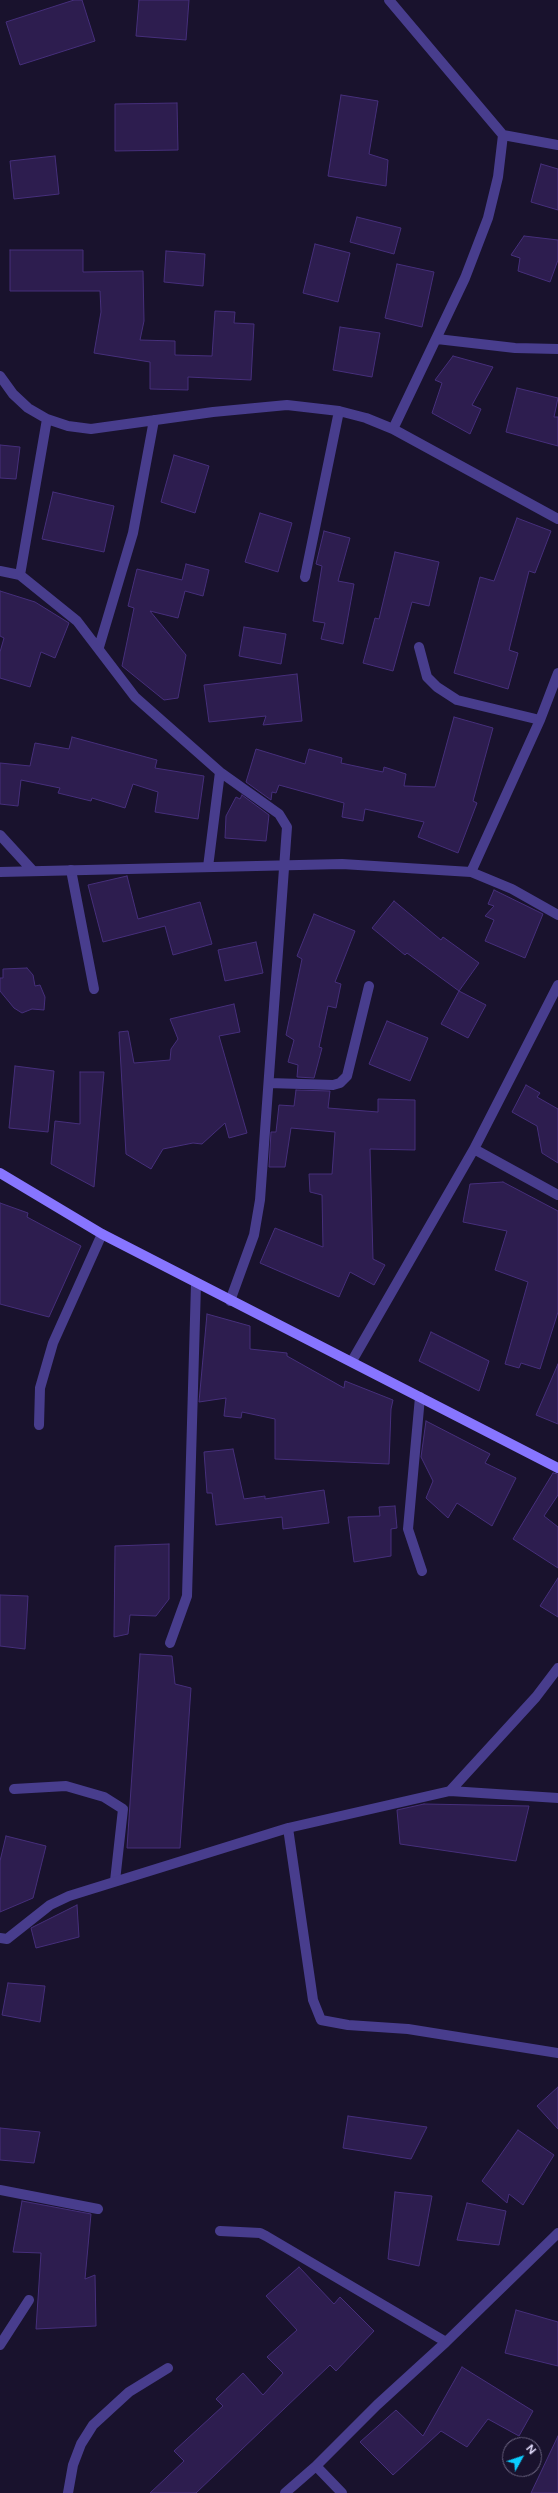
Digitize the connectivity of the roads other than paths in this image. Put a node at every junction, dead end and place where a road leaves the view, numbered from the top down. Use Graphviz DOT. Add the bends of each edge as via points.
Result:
graph roads {
  1 [pos="389,0"];
  2 [pos="503,135"];
  3 [pos="558,145"];
  4 [pos="437,339"];
  5 [pos="558,349"];
  6 [pos="0,376"];
  7 [pos="339,411"];
  8 [pos="47,419"];
  9 [pos="154,420"];
  10 [pos="393,429"];
  11 [pos="558,519"];
  12 [pos="0,571"];
  13 [pos="20,575"];
  14 [pos="305,577"];
  15 [pos="98,647"];
  16 [pos="418,647"];
  17 [pos="558,673"];
  18 [pos="540,720"];
  19 [pos="220,772"];
  20 [pos="0,835"];
  21 [pos="286,866"];
  22 [pos="208,867"];
  23 [pos="71,870"];
  24 [pos="33,871"];
  25 [pos="0,872"];
  26 [pos="471,872"];
  27 [pos="558,915"];
  28 [pos="558,985"];
  29 [pos="369,986"];
  30 [pos="94,989"];
  31 [pos="269,1082"];
  32 [pos="474,1149"];
  33 [pos="0,1173"];
  34 [pos="558,1195"];
  35 [pos="102,1234"];
  36 [pos="196,1284"];
  37 [pos="230,1301"];
  38 [pos="352,1361"];
  39 [pos="420,1396"];
  40 [pos="39,1425"];
  41 [pos="558,1468"];
  42 [pos="422,1571"];
  43 [pos="170,1643"];
  44 [pos="558,1668"];
  45 [pos="14,1789"];
  46 [pos="450,1791"];
  47 [pos="558,1798"];
  48 [pos="288,1828"];
  49 [pos="115,1881"];
  50 [pos="0,1938"];
  51 [pos="558,2053"];
  52 [pos="0,2190"];
  53 [pos="98,2209"];
  54 [pos="220,2230"];
  55 [pos="558,2233"];
  56 [pos="29,2300"];
  57 [pos="446,2342"];
  58 [pos="0,2345"];
  59 [pos="168,2368"];
  60 [pos="316,2466"];
  61 [pos="68,2493"];
  62 [pos="285,2493"];
  63 [pos="342,2493"];
  1 -- 2 [label="street"];
  2 -- 3 [label="street"];
  2 -- 4 [label="street" via="498,177 488,218 465,278"];
  4 -- 5 [label="street" via="515,348"];
  4 -- 10 [label="street"];
  6 -- 8 [label="street" via="13,394 28,408"];
  7 -- 9 [label="street" via="287,405"];
  7 -- 10 [label="street"];
  7 -- 14 [label="street"];
  8 -- 9 [label="street" via="68,426 91,429"];
  8 -- 13 [label="street"];
  9 -- 15 [label="street" via="133,532"];
  10 -- 11 [label="street"];
  12 -- 13 [label="street"];
  13 -- 15 [label="street" via="78,621"];
  15 -- 19 [label="street" via="136,697"];
  16 -- 18 [label="street" via="427,677 457,700"];
  17 -- 18 [label="street"];
  18 -- 26 [label="street"];
  19 -- 21 [label="street" via="284,819 287,827"];
  19 -- 22 [label="street"];
  20 -- 24 [label="street"];
  21 -- 22 [label="street"];
  21 -- 26 [label="street" via="342,864"];
  21 -- 31 [label="street"];
  22 -- 23 [label="street"];
  23 -- 24 [label="street"];
  23 -- 30 [label="street"];
  24 -- 25 [label="street"];
  26 -- 27 [label="street" via="512,889"];
  28 -- 32 [label="street"];
  29 -- 31 [label="street" via="347,1076 340,1083 333,1085"];
  31 -- 37 [label="street" via="260,1200 254,1235"];
  32 -- 34 [label="street"];
  32 -- 38 [label="street"];
  33 -- 35 [label="main road"];
  35 -- 36 [label="main road"];
  35 -- 40 [label="street" via="53,1342 40,1388"];
  36 -- 37 [label="main road"];
  36 -- 43 [label="street" via="187,1596"];
  37 -- 38 [label="main road"];
  38 -- 39 [label="main road"];
  39 -- 41 [label="main road"];
  39 -- 42 [label="street" via="408,1529"];
  44 -- 46 [label="street" via="536,1697"];
  45 -- 49 [label="street" via="66,1786 104,1797 123,1809"];
  46 -- 47 [label="street"];
  46 -- 48 [label="street"];
  48 -- 49 [label="street"];
  48 -- 51 [label="street" via="313,2000 321,2020 348,2025 408,2029"];
  49 -- 50 [label="street" via="56,1902 7,1939"];
  52 -- 53 [label="street"];
  54 -- 57 [label="street" via="260,2233"];
  55 -- 57 [label="street"];
  56 -- 58 [label="street"];
  57 -- 60 [label="street" via="377,2405"];
  59 -- 61 [label="street" via="129,2392 93,2425 81,2444 73,2465"];
  60 -- 62 [label="street"];
  60 -- 63 [label="street"];
}
